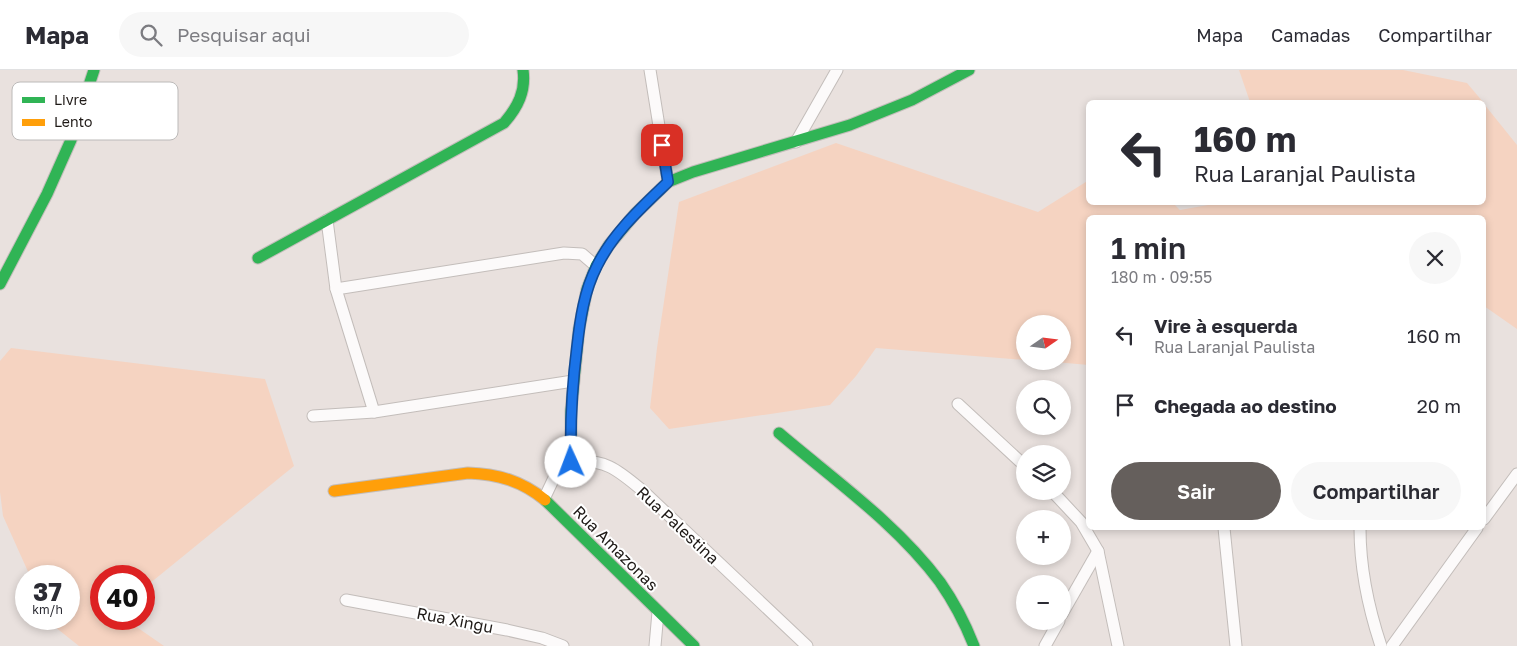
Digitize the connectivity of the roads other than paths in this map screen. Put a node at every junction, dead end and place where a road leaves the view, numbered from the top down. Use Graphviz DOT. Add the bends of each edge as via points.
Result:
graph roads {
  1 [pos="94,70"];
  2 [pos="523,70"];
  3 [pos="650,70"];
  4 [pos="837,70"];
  5 [pos="969,70"];
  6 [pos="90,82"];
  7 [pos="71,140"];
  8 [pos="796,142"];
  9 [pos="668,182"];
  10 [pos="327,220"];
  11 [pos="258,258"];
  12 [pos="596,266"];
  13 [pos="0,284"];
  14 [pos="336,289"];
  15 [pos="573,381"];
  16 [pos="958,404"];
  17 [pos="374,412"];
  18 [pos="313,416"];
  19 [pos="779,434"];
  20 [pos="1016,458"];
  21 [pos="571,462"];
  22 [pos="1517,474"];
  23 [pos="334,491"];
  24 [pos="544,499"];
  25 [pos="1060,500"];
  26 [pos="1486,516"];
  27 [pos="1224,530"];
  28 [pos="1360,530"];
  29 [pos="1476,530"];
  30 [pos="1098,551"];
  31 [pos="1071,598"];
  32 [pos="346,600"];
  33 [pos="658,612"];
  34 [pos="1053,630"];
  35 [pos="563,646"];
  36 [pos="655,646"];
  37 [pos="694,646"];
  38 [pos="807,646"];
  39 [pos="974,646"];
  40 [pos="1045,646"];
  41 [pos="1118,646"];
  42 [pos="1236,646"];
  43 [pos="1380,646"];
  44 [pos="1392,646"];
  1 -- 6 [label="street"];
  2 -- 10 [label="street" via="521,100 504,122"];
  3 -- 9 [label="street"];
  4 -- 8 [label="street"];
  5 -- 8 [label="street" via="882,113"];
  7 -- 13 [label="street"];
  8 -- 9 [label="street"];
  9 -- 12 [label="street" via="635,214"];
  10 -- 11 [label="street"];
  10 -- 14 [label="street"];
  12 -- 14 [label="street" via="582,254 564,253"];
  12 -- 15 [label="street" via="587,289 579,329"];
  14 -- 17 [label="street"];
  15 -- 17 [label="street"];
  15 -- 21 [label="street"];
  16 -- 20 [label="street"];
  17 -- 18 [label="street"];
  19 -- 39 [label="street" via="920,556 954,604"];
  21 -- 24 [label="street" via="553,480"];
  21 -- 38 [label="street, Rua Palestina" via="595,461 622,474 643,490"];
  22 -- 26 [label="street"];
  23 -- 24 [label="street, Rua Amazonas" via="489,473 505,476"];
  24 -- 33 [label="street, Rua Amazonas"];
  25 -- 30 [label="street" via="1080,522"];
  27 -- 42 [label="street"];
  28 -- 43 [label="street" via="1360,557 1366,594"];
  29 -- 44 [label="street"];
  30 -- 31 [label="street"];
  30 -- 41 [label="street"];
  32 -- 35 [label="street, Rua Xingu" via="507,630"];
  33 -- 36 [label="street"];
  33 -- 37 [label="street, Rua Amazonas"];
  34 -- 40 [label="street"];
}
